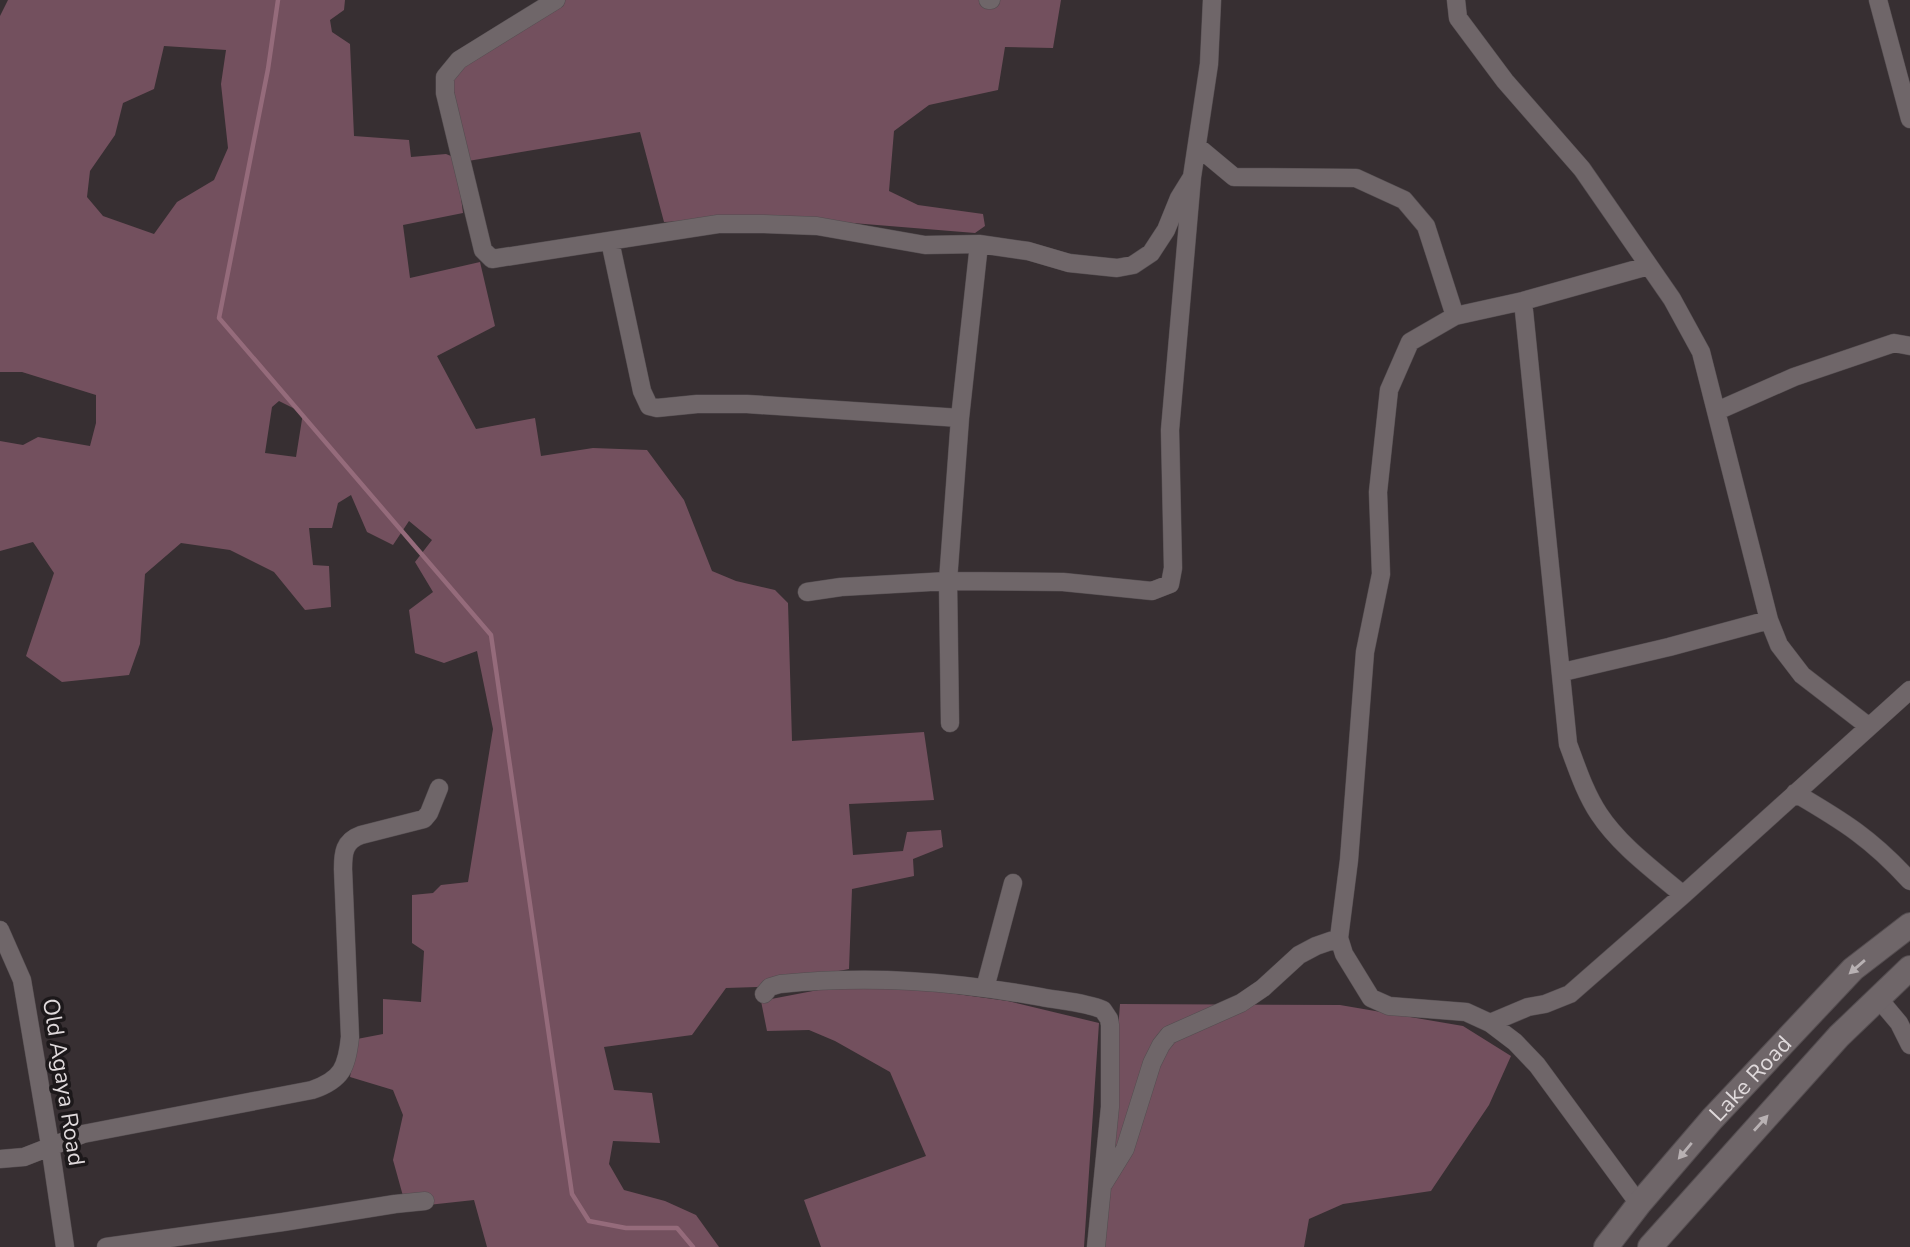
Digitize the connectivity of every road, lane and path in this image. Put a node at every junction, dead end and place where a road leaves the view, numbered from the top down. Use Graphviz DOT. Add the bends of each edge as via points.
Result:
graph roads {
  1 [pos="556,0"];
  2 [pos="1212,0"];
  3 [pos="1456,0"];
  4 [pos="1878,0"];
  5 [pos="1910,119"];
  6 [pos="1198,147"];
  7 [pos="1192,177"];
  8 [pos="610,241"];
  9 [pos="979,244"];
  10 [pos="1648,266"];
  11 [pos="1523,301"];
  12 [pos="1455,316"];
  13 [pos="1910,346"];
  14 [pos="1717,411"];
  15 [pos="960,418"];
  16 [pos="948,581"];
  17 [pos="807,593"];
  18 [pos="1769,620"];
  19 [pos="1563,672"];
  20 [pos="1910,690"];
  21 [pos="950,723"];
  22 [pos="1868,726"];
  23 [pos="439,788"];
  24 [pos="1795,793"];
  25 [pos="1910,881"];
  26 [pos="1013,883"];
  27 [pos="1683,895"];
  28 [pos="1910,925"];
  29 [pos="0,930"];
  30 [pos="1339,938"];
  31 [pos="1910,968"];
  32 [pos="985,988"];
  33 [pos="764,994"];
  34 [pos="1878,998"];
  35 [pos="1490,1023"];
  36 [pos="1910,1045"];
  37 [pos="50,1145"];
  38 [pos="0,1159"];
  39 [pos="1102,1186"];
  40 [pos="425,1201"];
  41 [pos="1639,1204"];
  42 [pos="65,1247"];
  43 [pos="106,1247"];
  44 [pos="1096,1247"];
  45 [pos="1606,1247"];
  46 [pos="1650,1247"];
  1 -- 8 [label="street" via="459,60 445,76 445,93 483,250 492,258"];
  2 -- 6 [label="street"];
  3 -- 10 [label="street" via="1458,18 1505,81 1582,169"];
  4 -- 5 [label="street"];
  6 -- 7 [label="street"];
  6 -- 12 [label="street" via="1234,177 1356,177 1404,200 1426,226"];
  7 -- 9 [label="street" via="1158,242 1133,265 1069,263"];
  7 -- 16 [label="street" via="1170,430 1170,584 1152,591 1063,582"];
  8 -- 9 [label="street" via="718,224 764,224 817,226 925,245"];
  8 -- 15 [label="street" via="649,406 747,404"];
  9 -- 15 [label="street"];
  10 -- 11 [label="street"];
  10 -- 14 [label="street" via="1701,352"];
  11 -- 12 [label="street"];
  11 -- 19 [label="street"];
  12 -- 30 [label="street" via="1410,342 1389,390 1378,492 1381,574 1363,664"];
  13 -- 14 [label="street" via="1894,343 1794,377"];
  14 -- 18 [label="street"];
  15 -- 16 [label="street"];
  16 -- 17 [label="street"];
  16 -- 21 [label="street"];
  18 -- 19 [label="street"];
  18 -- 22 [label="street" via="1779,645 1802,675"];
  19 -- 27 [label="street" via="1569,744 1591,800 1628,847"];
  20 -- 22 [label="street"];
  22 -- 24 [label="street"];
  23 -- 37 [label="street" via="425,819 361,835 346,846 350,1037 338,1077 312,1090 83,1134"];
  24 -- 25 [label="street" via="1865,836"];
  24 -- 27 [label="street"];
  26 -- 32 [label="street"];
  27 -- 35 [label="street" via="1570,994"];
  28 -- 41 [label="main road, Lake Road, one-way" via="1853,970"];
  29 -- 37 [label="street, Old Agaya Road" via="22,980"];
  30 -- 35 [label="street" via="1360,982 1377,1002 1466,1012"];
  30 -- 39 [label="street" via="1299,955 1241,1003 1169,1035 1152,1063 1125,1149"];
  31 -- 34 [label="main road, Lake Road"];
  32 -- 33 [label="street" via="901,979 820,981 780,984"];
  32 -- 39 [label="street" via="1098,1008 1107,1014 1111,1084"];
  34 -- 36 [label="street"];
  46 -- 34 [label="main road, Lake Road, one-way" via="1839,1035"];
  35 -- 41 [label="street" via="1537,1065"];
  37 -- 38 [label="street" via="24,1157"];
  37 -- 42 [label="street, Old Agaya Road"];
  39 -- 44 [label="street"];
  40 -- 43 [label="street"];
  41 -- 45 [label="main road, Lake Road"];
}
